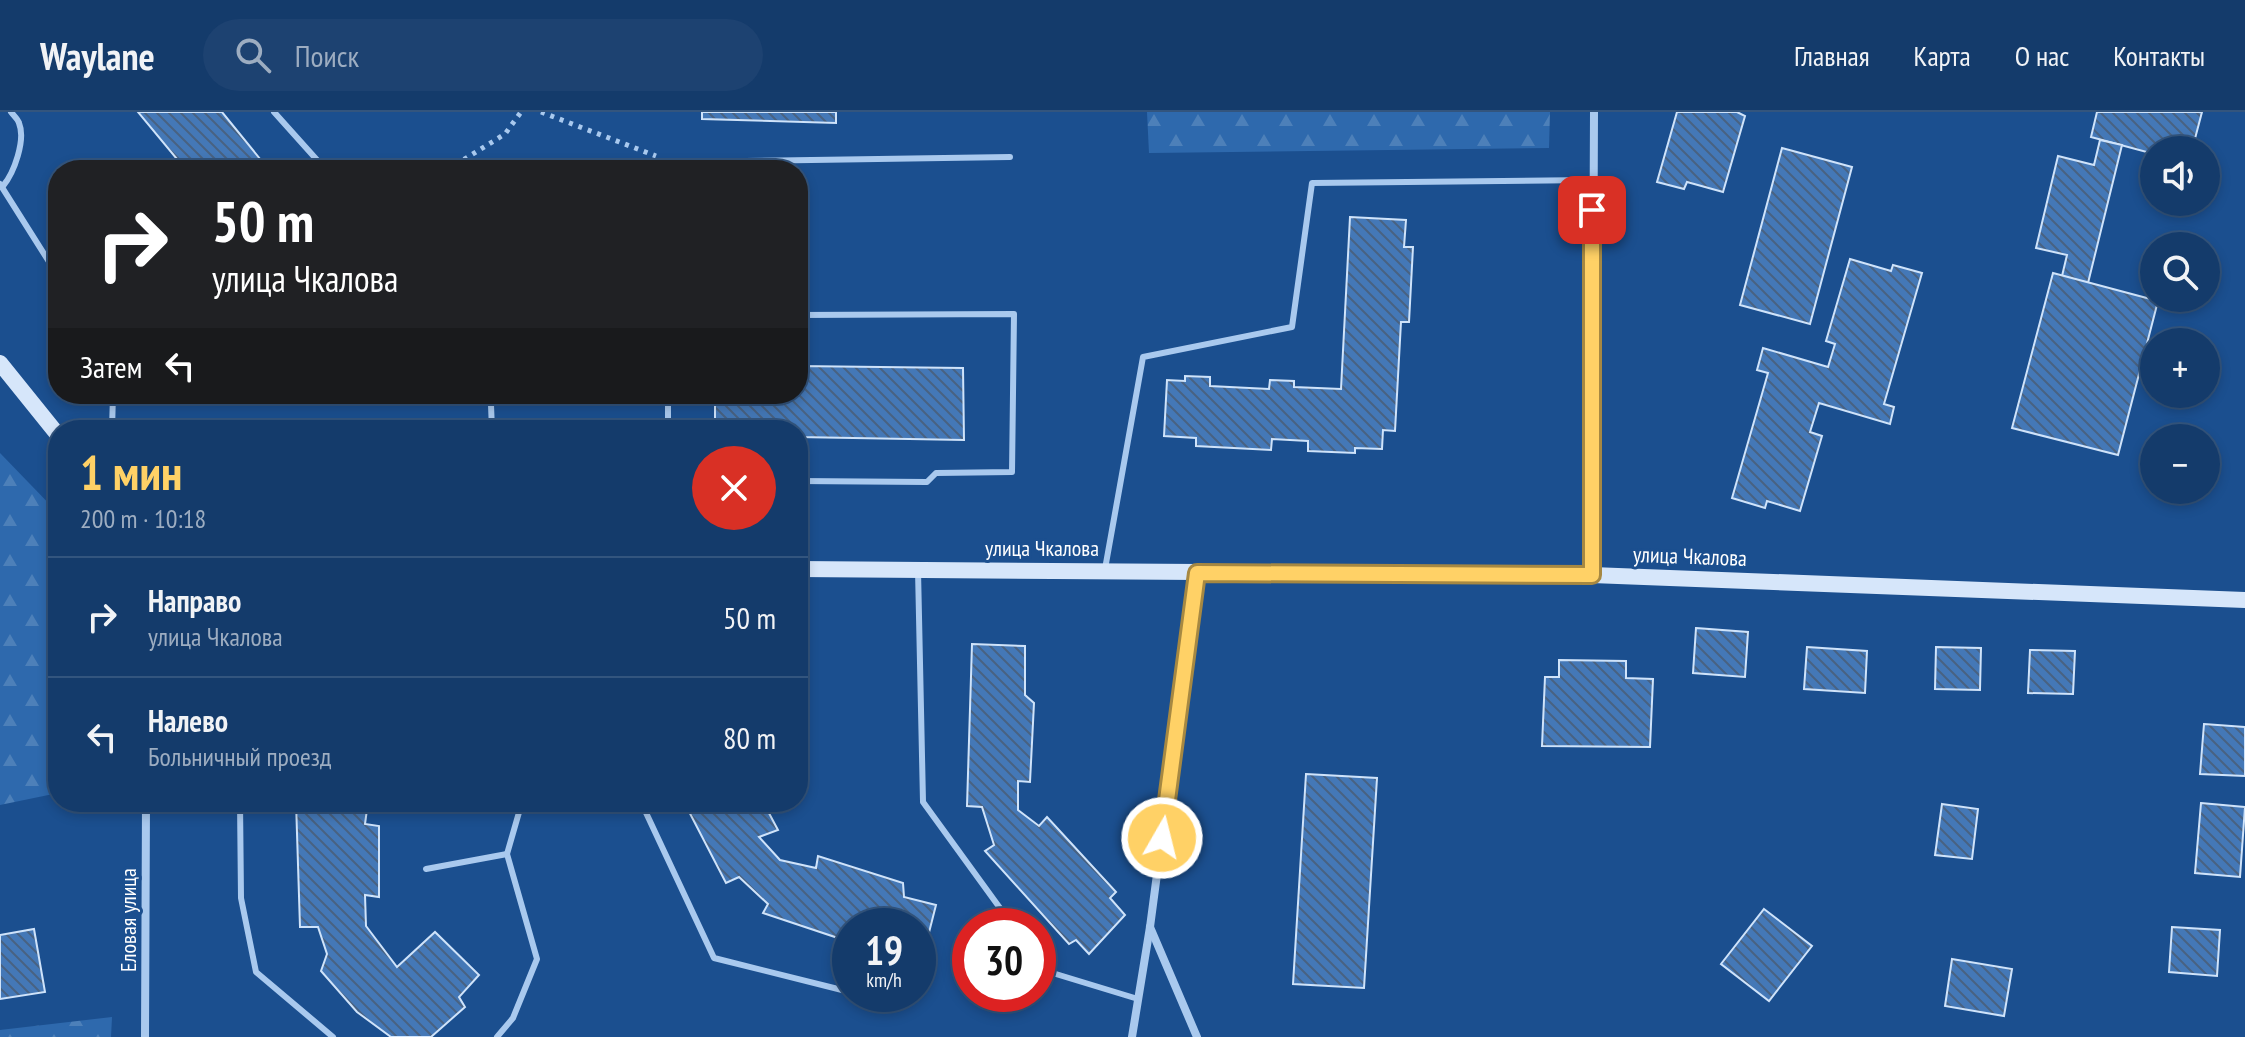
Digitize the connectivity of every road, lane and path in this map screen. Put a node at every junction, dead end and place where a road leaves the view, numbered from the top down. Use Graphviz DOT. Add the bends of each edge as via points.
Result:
graph roads {
  1 [pos="11,112"];
  2 [pos="274,112"];
  3 [pos="521,112"];
  4 [pos="541,112"];
  5 [pos="1594,112"];
  6 [pos="1010,157"];
  7 [pos="317,160"];
  8 [pos="463,160"];
  9 [pos="657,160"];
  10 [pos="808,162"];
  11 [pos="1592,180"];
  12 [pos="2,185"];
  13 [pos="48,260"];
  14 [pos="808,315"];
  15 [pos="0,363"];
  16 [pos="48,423"];
  17 [pos="808,481"];
  18 [pos="808,569"];
  19 [pos="1105,569"];
  20 [pos="918,570"];
  21 [pos="1197,573"];
  22 [pos="1592,575"];
  23 [pos="2245,600"];
  24 [pos="146,812"];
  25 [pos="240,812"];
  26 [pos="519,812"];
  27 [pos="646,812"];
  28 [pos="507,854"];
  29 [pos="426,869"];
  30 [pos="1000,908"];
  31 [pos="1150,927"];
  32 [pos="1056,974"];
  33 [pos="832,988"];
  34 [pos="1138,999"];
  35 [pos="145,1037"];
  36 [pos="333,1037"];
  37 [pos="497,1037"];
  38 [pos="1132,1037"];
  39 [pos="1197,1037"];
  1 -- 12 [label="lane" via="20,124 19,144 14,173"];
  2 -- 7 [label="lane"];
  3 -- 8 [label="path" via="505,134"];
  4 -- 9 [label="path"];
  5 -- 11 [label="street"];
  6 -- 10 [label="lane"];
  11 -- 19 [label="lane" via="1312,183 1292,327 1143,357"];
  11 -- 22 [label="street"];
  12 -- 13 [label="lane"];
  14 -- 17 [label="lane" via="1014,314 1012,472 936,473 927,482"];
  15 -- 16 [label="main road"];
  18 -- 20 [label="main road, улица Чкалова"];
  19 -- 20 [label="main road, улица Чкалова"];
  19 -- 21 [label="main road, улица Чкалова"];
  20 -- 30 [label="lane" via="923,802"];
  21 -- 22 [label="main road, улица Чкалова"];
  21 -- 31 [label="street"];
  22 -- 23 [label="main road, улица Чкалова"];
  24 -- 35 [label="street, Еловая улица"];
  25 -- 36 [label="lane" via="241,898 256,972"];
  26 -- 28 [label="lane"];
  27 -- 33 [label="lane" via="714,958"];
  28 -- 29 [label="lane"];
  28 -- 37 [label="lane" via="537,959 513,1018"];
  31 -- 34 [label="street"];
  31 -- 39 [label="street"];
  32 -- 34 [label="lane"];
  34 -- 38 [label="street"];
}
